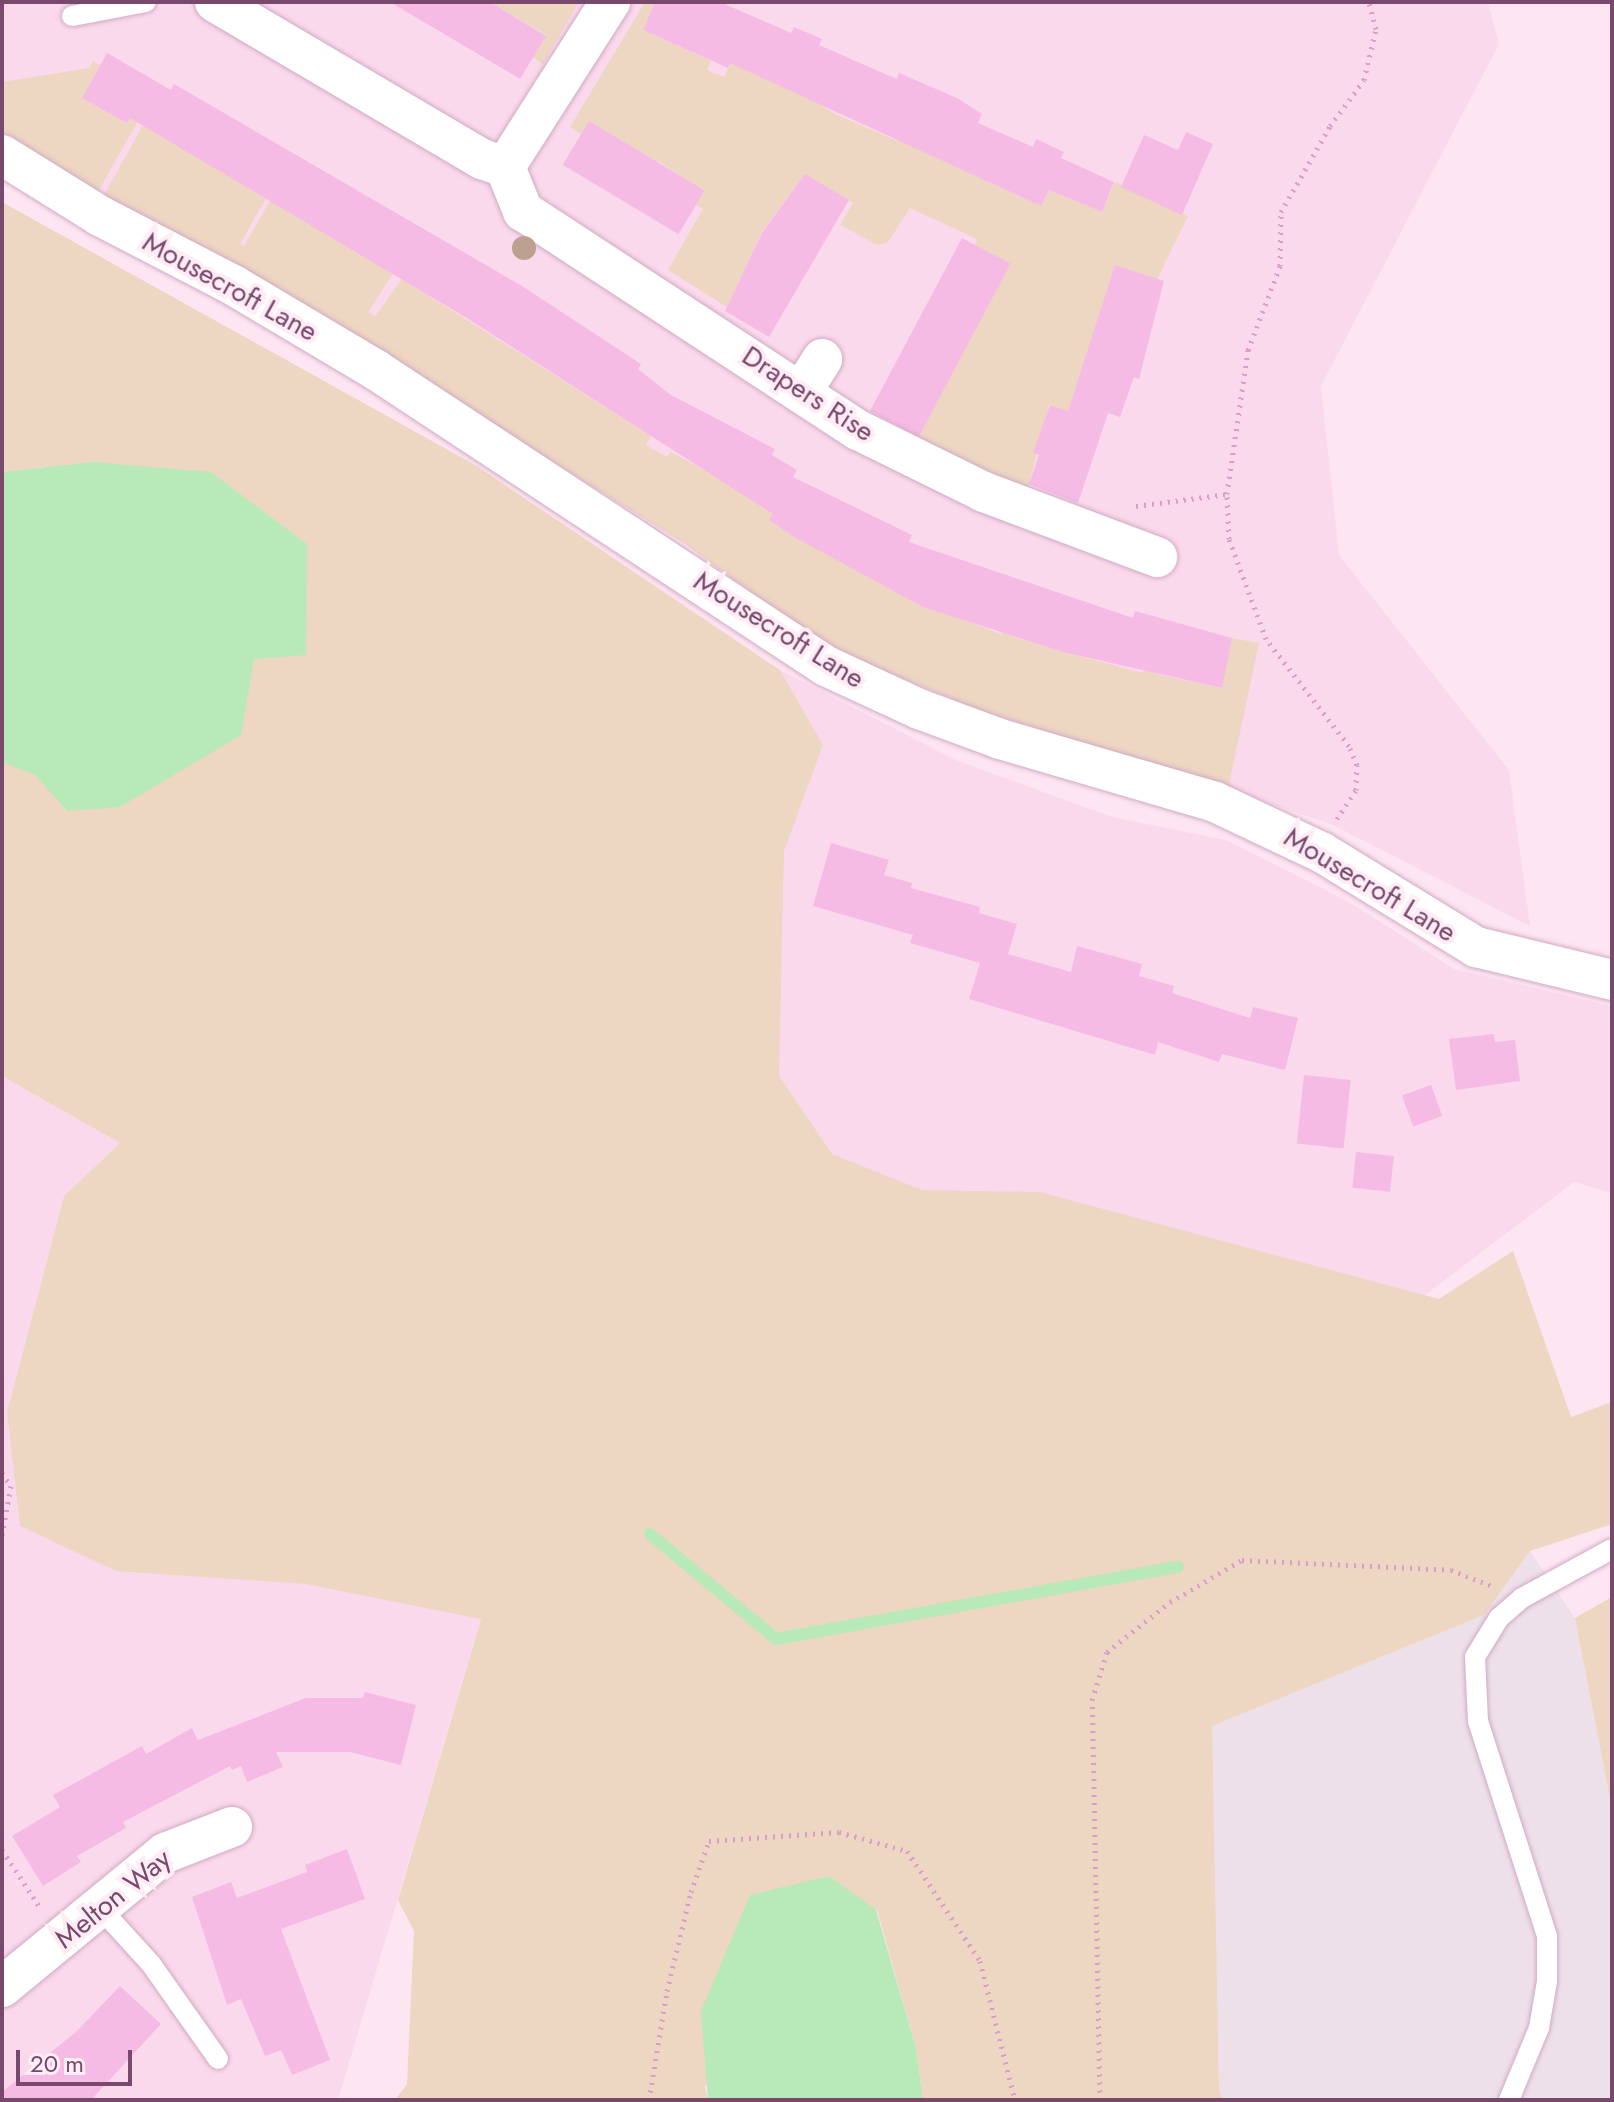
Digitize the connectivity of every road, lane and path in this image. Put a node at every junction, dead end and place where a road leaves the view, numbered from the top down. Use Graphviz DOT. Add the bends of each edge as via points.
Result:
graph roads {
  1 [pos="146,2"];
  2 [pos="215,2"];
  3 [pos="610,2"];
  4 [pos="1369,2"];
  5 [pos="72,16"];
  6 [pos="2,155"];
  7 [pos="505,167"];
  8 [pos="822,359"];
  9 [pos="801,393"];
  10 [pos="1227,494"];
  11 [pos="1113,525"];
  12 [pos="1157,557"];
  13 [pos="1321,852"];
  14 [pos="1612,980"];
  15 [pos="2,1473"];
  16 [pos="2,1535"];
  17 [pos="1612,1549"];
  18 [pos="1522,1598"];
  19 [pos="232,1827"];
  20 [pos="2,1850"];
  21 [pos="101,1909"];
  22 [pos="62,1940"];
  23 [pos="2,1987"];
  24 [pos="218,2059"];
  25 [pos="649,2100"];
  26 [pos="1015,2100"];
  27 [pos="1100,2100"];
  28 [pos="1509,2100"];
  1 -- 5 [label="lane"];
  2 -- 7 [label="street" via="482,159"];
  3 -- 7 [label="street"];
  4 -- 10 [label="path" via="1376,29 1364,80 1330,126 1281,212 1280,266 1248,350"];
  6 -- 13 [label="street, Mousecroft Lane" via="100,216 233,285 376,370 826,666 1000,739 1215,802"];
  7 -- 9 [label="street, Drapers Rise" via="523,211"];
  8 -- 9 [label="street"];
  9 -- 11 [label="street, Drapers Rise" via="858,430 956,478"];
  10 -- 11 [label="path"];
  10 -- 13 [label="path" via="1229,539 1266,639 1349,746 1357,765 1356,790"];
  11 -- 12 [label="street, Drapers Rise"];
  13 -- 14 [label="street, Mousecroft Lane" via="1476,947"];
  15 -- 16 [label="path" via="11,1486"];
  17 -- 18 [label="lane"];
  18 -- 27 [label="path" via="1451,1570 1242,1560 1170,1602 1107,1652 1092,1700"];
  18 -- 28 [label="lane" via="1484,1638 1475,1657 1473,1691 1547,1936 1539,2028"];
  19 -- 21 [label="street, Melton Way" via="165,1853"];
  20 -- 22 [label="path"];
  21 -- 22 [label="street, Melton Way"];
  21 -- 24 [label="lane" via="151,1964"];
  22 -- 23 [label="street, Melton Way"];
  25 -- 26 [label="path" via="667,1991 709,1841 839,1832 907,1851 980,1961"];
}
